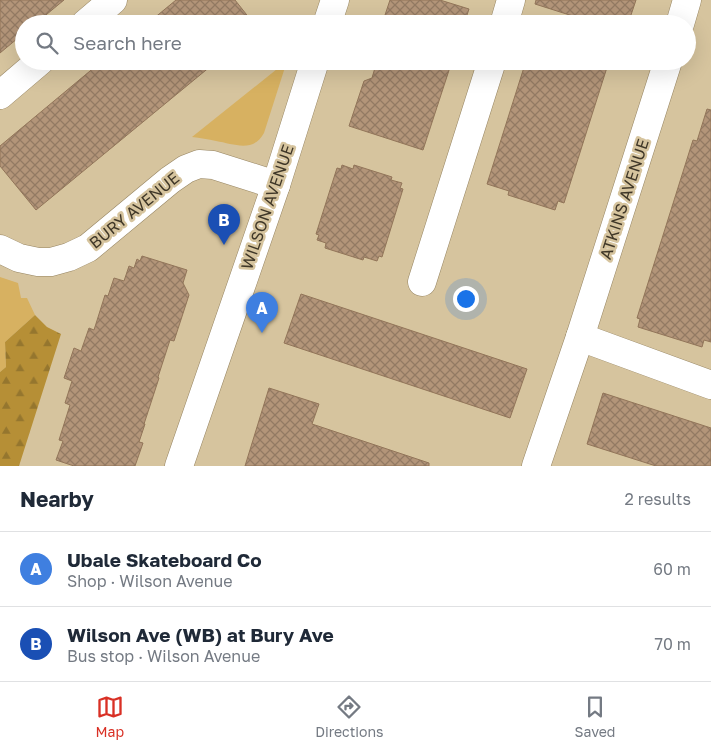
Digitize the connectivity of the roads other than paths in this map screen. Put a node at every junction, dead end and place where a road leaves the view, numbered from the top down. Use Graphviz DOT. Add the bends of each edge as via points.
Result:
graph roads {
  1 [pos="113,0"];
  2 [pos="335,0"];
  3 [pos="511,0"];
  4 [pos="687,0"];
  5 [pos="95,15"];
  6 [pos="330,15"];
  7 [pos="507,15"];
  8 [pos="683,15"];
  9 [pos="29,70"];
  10 [pos="312,70"];
  11 [pos="489,70"];
  12 [pos="665,70"];
  13 [pos="0,95"];
  14 [pos="276,185"];
  15 [pos="0,250"];
  16 [pos="422,282"];
  17 [pos="580,337"];
  18 [pos="711,384"];
  19 [pos="179,466"];
  20 [pos="536,466"];
  1 -- 5 [label="street"];
  2 -- 6 [label="street"];
  3 -- 7 [label="street"];
  4 -- 8 [label="street"];
  9 -- 13 [label="street"];
  10 -- 14 [label="street, WILSON AVENUE"];
  11 -- 16 [label="street"];
  12 -- 17 [label="street, ATKINS AVENUE"];
  14 -- 15 [label="street, BURY AVENUE" via="213,165 199,164 170,180 88,248 69,257 51,262 30,261"];
  14 -- 19 [label="street, WILSON AVENUE"];
  17 -- 18 [label="street"];
  17 -- 20 [label="street, ATKINS AVENUE"];
}
